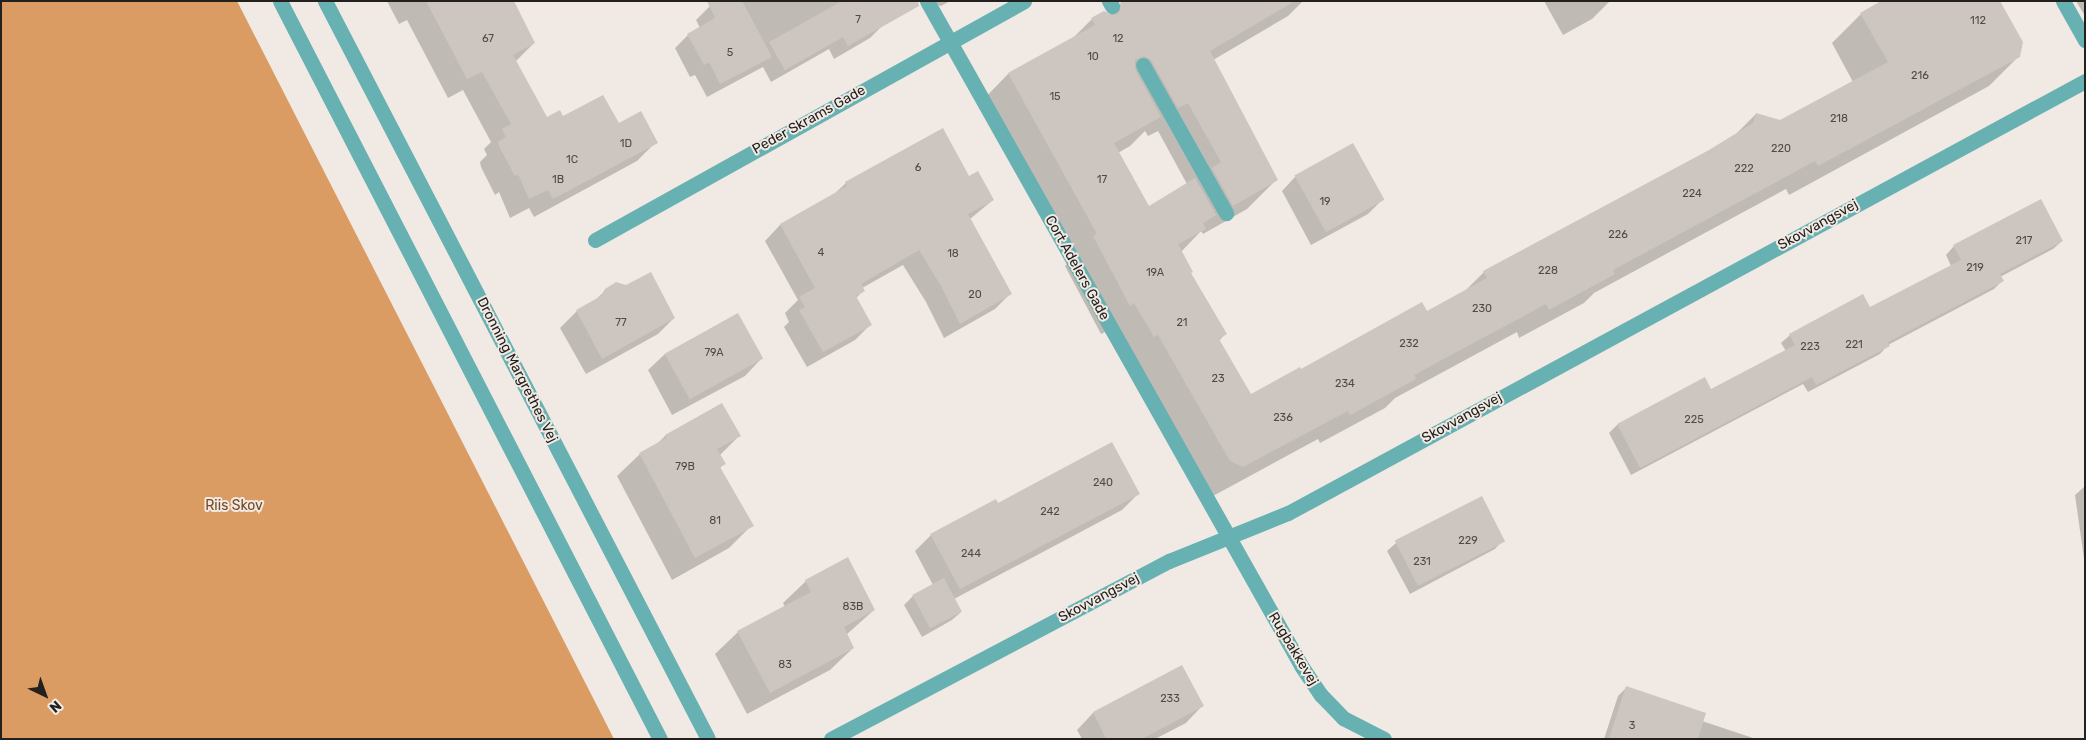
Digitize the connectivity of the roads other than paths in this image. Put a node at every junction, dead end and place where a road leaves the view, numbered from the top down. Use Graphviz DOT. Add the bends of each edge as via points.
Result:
graph roads {
  1 [pos="280,1"];
  2 [pos="325,1"];
  3 [pos="927,1"];
  4 [pos="1024,1"];
  5 [pos="2063,1"];
  6 [pos="2085,40"];
  7 [pos="950,42"];
  8 [pos="1143,65"];
  9 [pos="2085,81"];
  10 [pos="1226,213"];
  11 [pos="595,240"];
  12 [pos="1228,536"];
  13 [pos="660,739"];
  14 [pos="708,739"];
  15 [pos="831,739"];
  16 [pos="1384,739"];
  1 -- 13 [label="street"];
  2 -- 14 [label="street, Dronning Margrethes Vej"];
  3 -- 7 [label="street, Cort Adelers Gade"];
  4 -- 7 [label="street, Peder Skrams Gade"];
  5 -- 6 [label="street"];
  7 -- 11 [label="street, Peder Skrams Gade"];
  7 -- 12 [label="street, Cort Adelers Gade"];
  8 -- 10 [label="street"];
  9 -- 12 [label="street, Skovvangsvej" via="1288,513"];
  12 -- 15 [label="street, Skovvangsvej" via="1169,561"];
  12 -- 16 [label="street, Rugbakkevej" via="1321,695 1342,718"];
}
